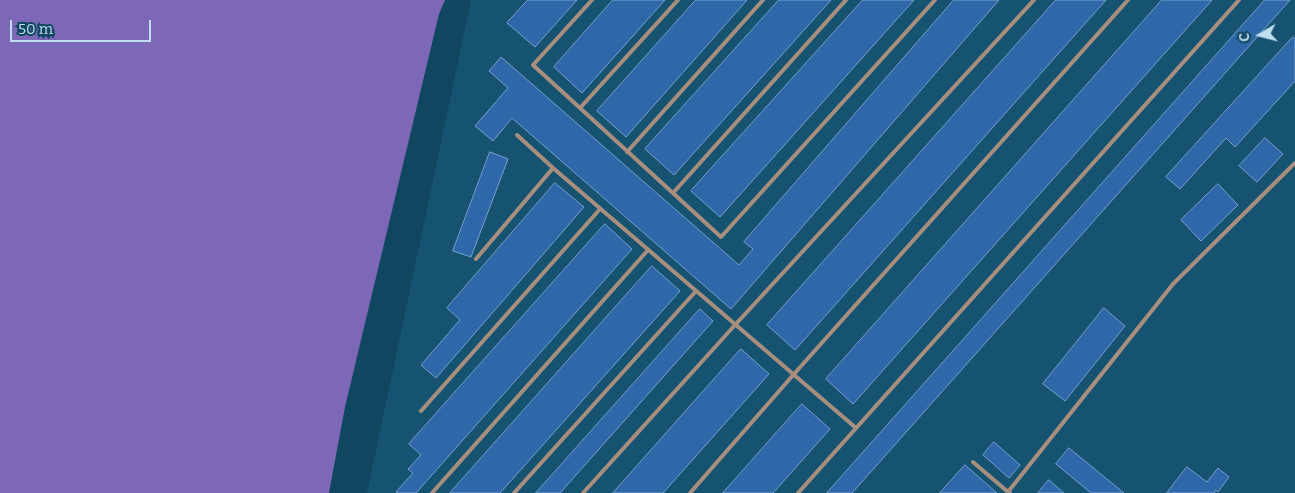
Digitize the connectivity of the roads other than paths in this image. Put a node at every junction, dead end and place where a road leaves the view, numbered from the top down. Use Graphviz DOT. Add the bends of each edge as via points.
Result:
graph roads {
  1 [pos="592,0"];
  2 [pos="678,0"];
  3 [pos="763,0"];
  4 [pos="846,0"];
  5 [pos="935,0"];
  6 [pos="1034,0"];
  7 [pos="1128,0"];
  8 [pos="1239,0"];
  9 [pos="580,108"];
  10 [pos="517,136"];
  11 [pos="627,152"];
  12 [pos="1295,162"];
  13 [pos="553,168"];
  14 [pos="673,193"];
  15 [pos="600,209"];
  16 [pos="648,250"];
  17 [pos="476,259"];
  18 [pos="696,291"];
  19 [pos="735,325"];
  20 [pos="794,374"];
  21 [pos="422,411"];
  22 [pos="856,428"];
  23 [pos="973,462"];
  24 [pos="1009,492"];
  25 [pos="432,493"];
  26 [pos="514,493"];
  27 [pos="583,493"];
  28 [pos="690,493"];
  29 [pos="798,493"];
  1 -- 9 [label="lane" via="533,65"];
  2 -- 9 [label="lane"];
  3 -- 11 [label="lane"];
  4 -- 14 [label="lane"];
  5 -- 14 [label="lane" via="721,237"];
  6 -- 19 [label="lane"];
  7 -- 20 [label="lane"];
  8 -- 22 [label="lane"];
  9 -- 11 [label="lane"];
  10 -- 13 [label="lane"];
  11 -- 14 [label="lane"];
  12 -- 24 [label="lane" via="1173,284"];
  13 -- 15 [label="lane"];
  13 -- 17 [label="lane"];
  15 -- 16 [label="lane"];
  15 -- 21 [label="lane"];
  16 -- 18 [label="lane"];
  16 -- 25 [label="lane"];
  18 -- 19 [label="lane"];
  18 -- 26 [label="lane"];
  19 -- 20 [label="lane"];
  19 -- 27 [label="lane"];
  20 -- 22 [label="lane"];
  20 -- 28 [label="lane"];
  22 -- 29 [label="lane"];
  23 -- 24 [label="lane"];
}
